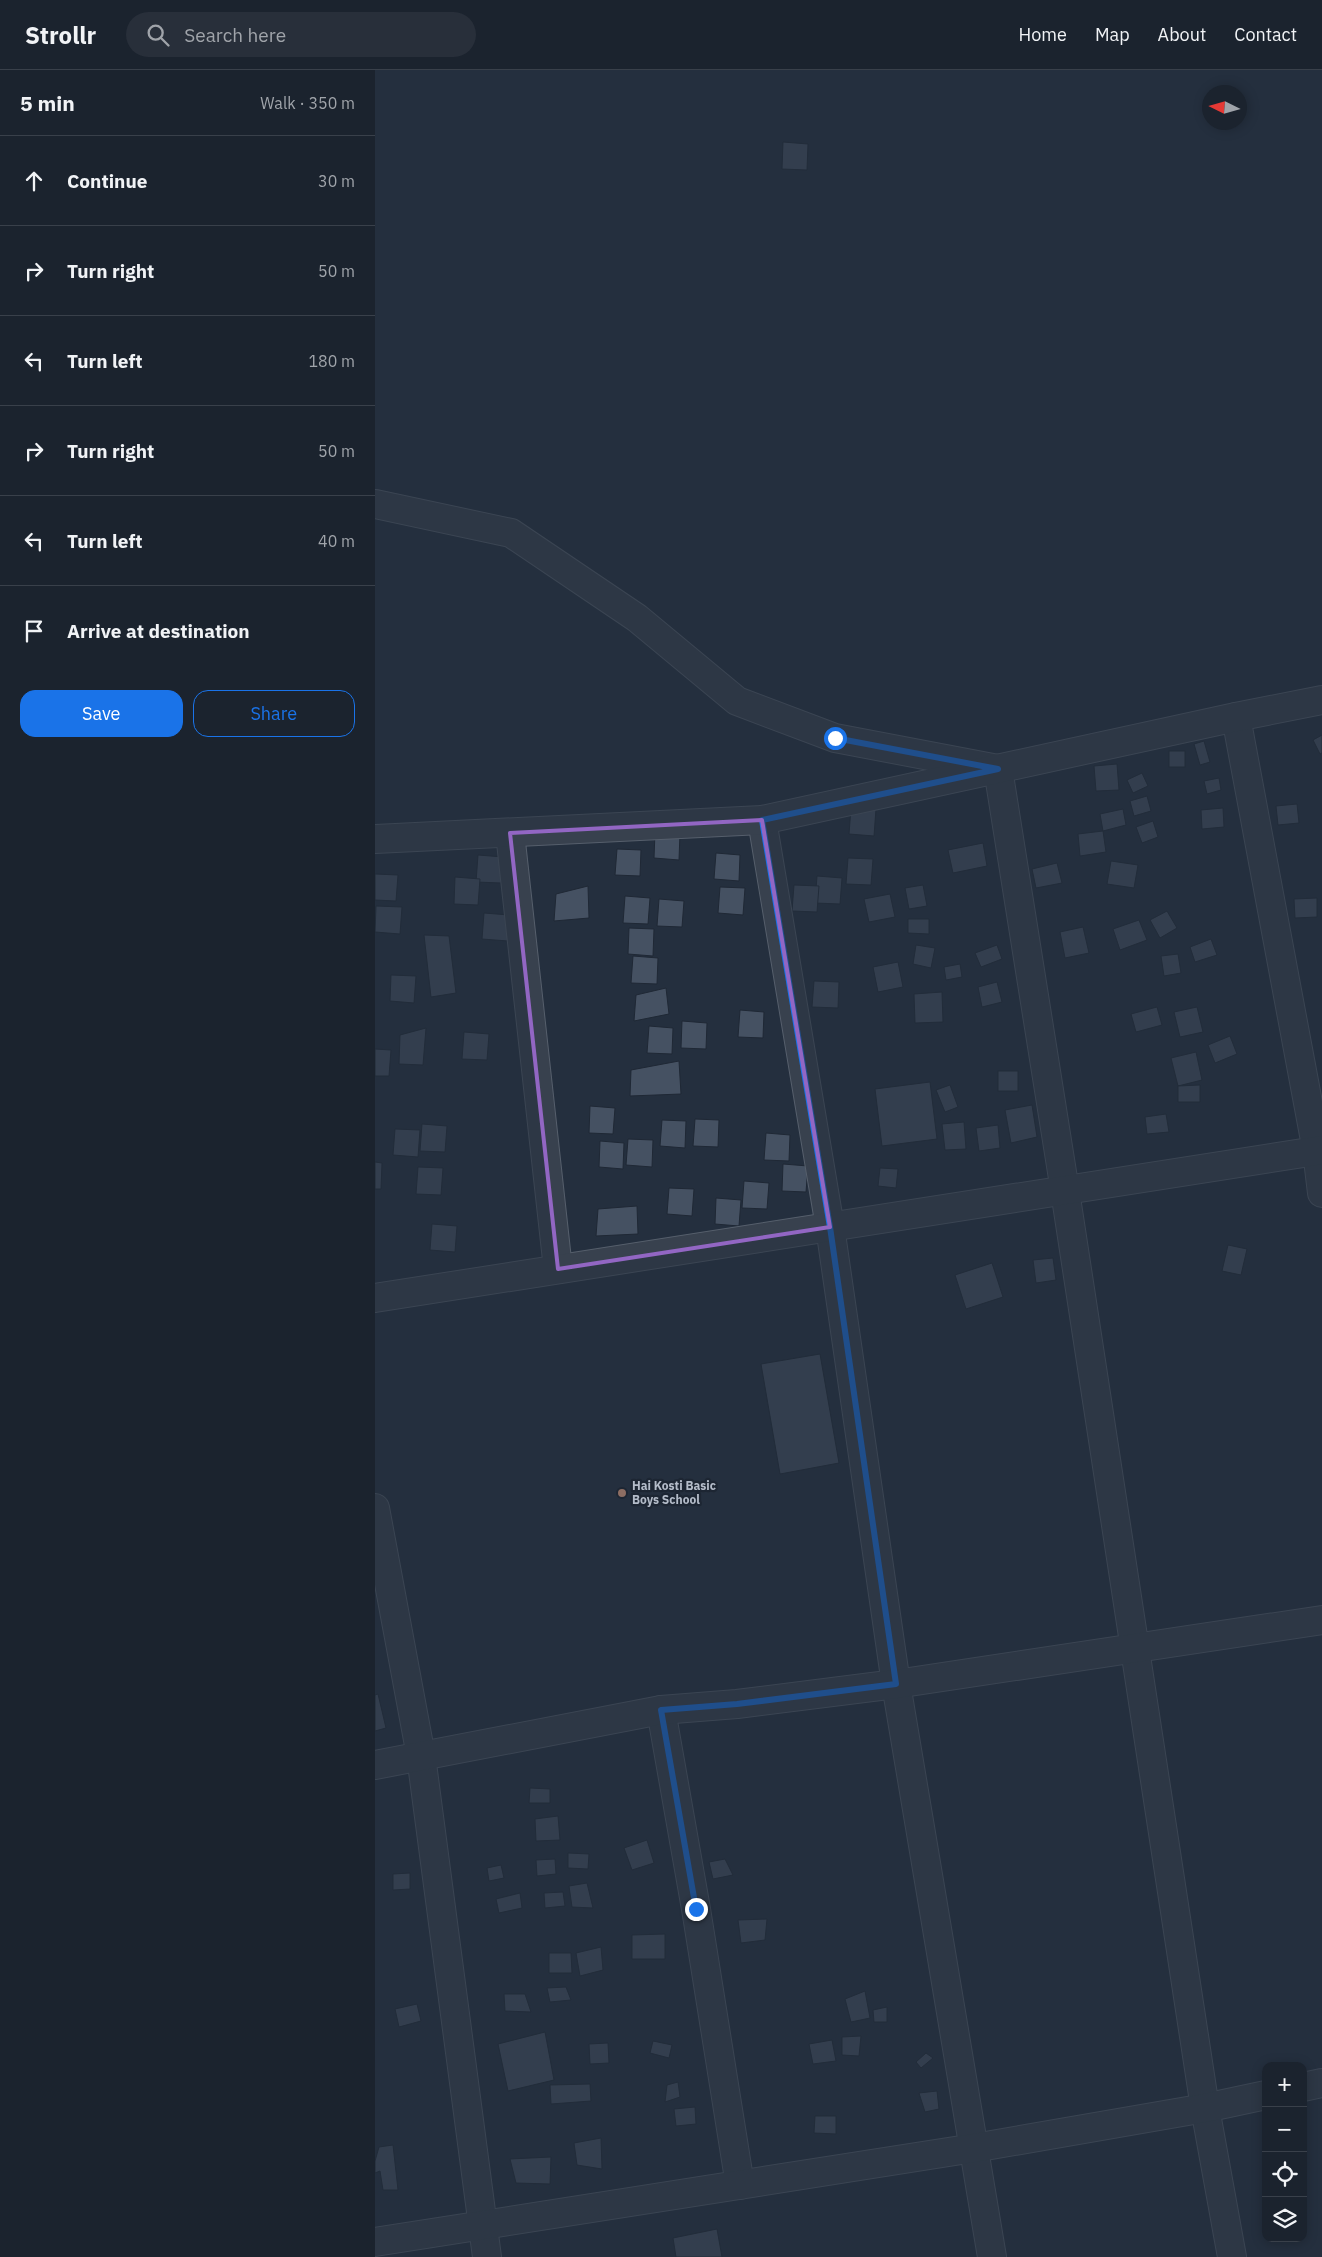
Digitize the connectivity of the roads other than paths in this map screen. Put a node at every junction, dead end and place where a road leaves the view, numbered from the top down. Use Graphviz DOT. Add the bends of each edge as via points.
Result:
graph roads {
  1 [pos="375,504"];
  2 [pos="1322,700"];
  3 [pos="1236,717"];
  4 [pos="998,769"];
  5 [pos="762,820"];
  6 [pos="510,833"];
  7 [pos="375,839"];
  8 [pos="1319,1151"];
  9 [pos="1065,1190"];
  10 [pos="1322,1193"];
  11 [pos="830,1227"];
  12 [pos="558,1270"];
  13 [pos="375,1298"];
  14 [pos="375,1508"];
  15 [pos="1322,1620"];
  16 [pos="1134,1648"];
  17 [pos="896,1684"];
  18 [pos="661,1710"];
  19 [pos="421,1756"];
  20 [pos="375,1764"];
  21 [pos="1322,2083"];
  22 [pos="1307,2086"];
  23 [pos="1262,2096"];
  24 [pos="1205,2108"];
  25 [pos="974,2148"];
  26 [pos="740,2185"];
  27 [pos="482,2224"];
  28 [pos="375,2242"];
  29 [pos="487,2257"];
  30 [pos="992,2257"];
  31 [pos="1232,2257"];
  1 -- 4 [label="street" via="511,533 637,618 737,701 835,738"];
  2 -- 3 [label="street"];
  3 -- 4 [label="street"];
  3 -- 8 [label="street"];
  4 -- 5 [label="street"];
  4 -- 9 [label="street"];
  5 -- 6 [label="street"];
  5 -- 11 [label="street"];
  6 -- 7 [label="street"];
  6 -- 12 [label="street"];
  8 -- 9 [label="street"];
  8 -- 10 [label="street"];
  9 -- 11 [label="street"];
  9 -- 16 [label="street"];
  11 -- 12 [label="street"];
  11 -- 17 [label="street"];
  12 -- 13 [label="street"];
  14 -- 19 [label="street"];
  15 -- 16 [label="street"];
  16 -- 17 [label="street"];
  16 -- 24 [label="street"];
  17 -- 18 [label="street"];
  17 -- 25 [label="street"];
  18 -- 19 [label="street"];
  18 -- 26 [label="street"];
  19 -- 20 [label="street"];
  19 -- 27 [label="street"];
  21 -- 22 [label="street"];
  23 -- 24 [label="street"];
  24 -- 25 [label="street"];
  24 -- 31 [label="street"];
  25 -- 26 [label="street"];
  25 -- 30 [label="street"];
  26 -- 27 [label="street"];
  27 -- 28 [label="street"];
  27 -- 29 [label="street"];
}
